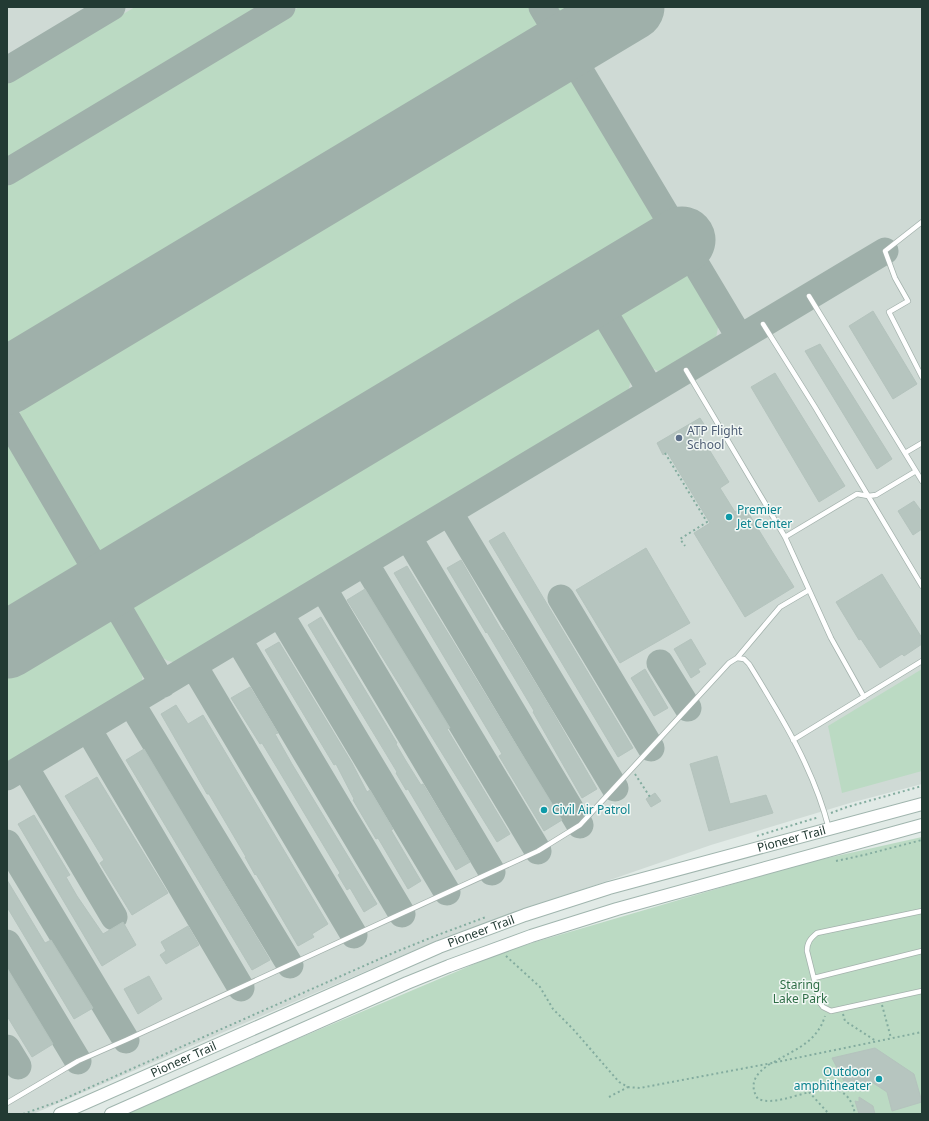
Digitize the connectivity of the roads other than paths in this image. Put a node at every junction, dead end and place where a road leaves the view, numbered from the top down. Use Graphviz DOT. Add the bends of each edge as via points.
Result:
graph roads {
  1 [pos="922,222"];
  2 [pos="809,296"];
  3 [pos="763,324"];
  4 [pos="686,370"];
  5 [pos="922,377"];
  6 [pos="922,443"];
  7 [pos="905,453"];
  8 [pos="916,471"];
  9 [pos="922,481"];
  10 [pos="868,496"];
  11 [pos="785,537"];
  12 [pos="922,586"];
  13 [pos="809,590"];
  14 [pos="737,658"];
  15 [pos="922,661"];
  16 [pos="864,697"];
  17 [pos="793,740"];
  18 [pos="922,804"];
  19 [pos="922,825"];
  20 [pos="829,829"];
  21 [pos="922,911"];
  22 [pos="922,951"];
  23 [pos="814,978"];
  24 [pos="922,991"];
  25 [pos="7,1103"];
  26 [pos="60,1114"];
  27 [pos="111,1114"];
  1 -- 5 [label="lane" via="885,251 894,278 908,301 888,312"];
  2 -- 7 [label="lane"];
  3 -- 10 [label="lane"];
  4 -- 11 [label="lane"];
  6 -- 7 [label="lane"];
  7 -- 8 [label="lane"];
  8 -- 9 [label="lane"];
  8 -- 10 [label="lane" via="876,495"];
  10 -- 11 [label="lane" via="857,494"];
  10 -- 12 [label="lane"];
  11 -- 13 [label="lane"];
  13 -- 14 [label="lane" via="780,606"];
  13 -- 16 [label="lane" via="831,638"];
  14 -- 17 [label="lane" via="744,659 749,664"];
  14 -- 25 [label="lane" via="729,663 580,825 538,851 78,1061"];
  15 -- 16 [label="lane"];
  16 -- 17 [label="lane"];
  17 -- 20 [label="lane" via="813,779"];
  18 -- 20 [label="main road, Pioneer Trail"];
  19 -- 27 [label="main road, Pioneer Trail" via="610,911 488,951 407,983"];
  20 -- 26 [label="main road, Pioneer Trail" via="609,888 481,931 397,965"];
  21 -- 23 [label="lane" via="812,936 806,951"];
  22 -- 23 [label="lane"];
  23 -- 24 [label="lane" via="820,1003 831,1011"];
}
